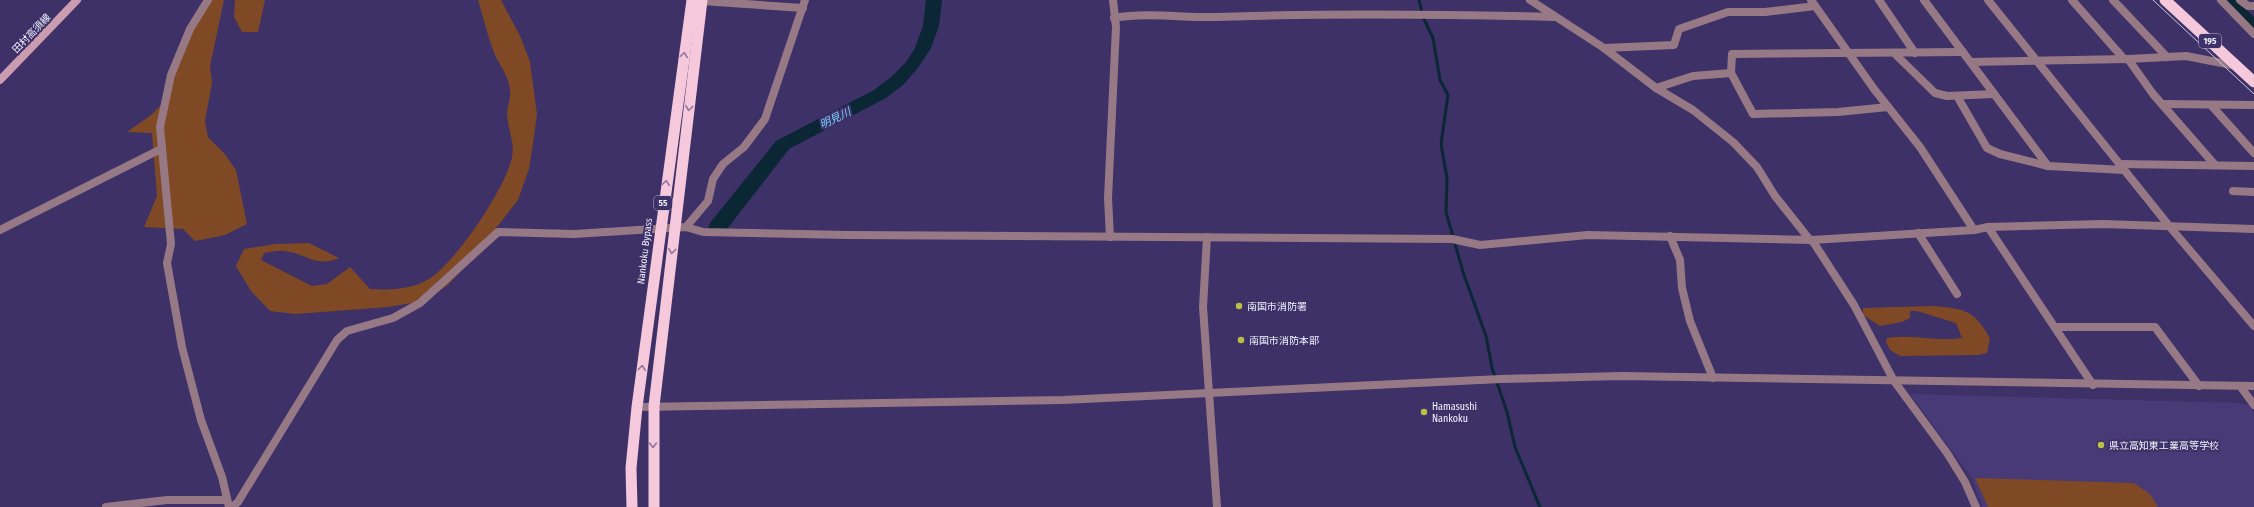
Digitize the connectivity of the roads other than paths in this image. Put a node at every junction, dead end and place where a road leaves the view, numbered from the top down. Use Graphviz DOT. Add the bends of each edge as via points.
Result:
graph roads {
  1 [pos="77,0"];
  2 [pos="208,0"];
  3 [pos="699,0"];
  4 [pos="1113,0"];
  5 [pos="1530,0"];
  6 [pos="1878,0"];
  7 [pos="1924,0"];
  8 [pos="1988,0"];
  9 [pos="2072,0"];
  10 [pos="2113,0"];
  11 [pos="2165,0"];
  12 [pos="2221,0"];
  13 [pos="2240,0"];
  14 [pos="1813,3"];
  15 [pos="804,4"];
  16 [pos="2254,6"];
  17 [pos="1554,17"];
  18 [pos="1114,18"];
  19 [pos="2254,23"];
  20 [pos="2244,24"];
  21 [pos="2254,34"];
  22 [pos="1604,48"];
  23 [pos="1963,52"];
  24 [pos="1894,53"];
  25 [pos="1915,53"];
  26 [pos="1849,54"];
  27 [pos="2167,57"];
  28 [pos="2126,59"];
  29 [pos="2036,60"];
  30 [pos="1971,62"];
  31 [pos="2237,66"];
  32 [pos="1732,74"];
  33 [pos="0,80"];
  34 [pos="2254,82"];
  35 [pos="1656,88"];
  36 [pos="1994,94"];
  37 [pos="1957,96"];
  38 [pos="2162,104"];
  39 [pos="2211,105"];
  40 [pos="2254,105"];
  41 [pos="1888,107"];
  42 [pos="161,149"];
  43 [pos="2254,153"];
  44 [pos="2215,165"];
  45 [pos="2048,166"];
  46 [pos="2254,166"];
  47 [pos="2122,167"];
  48 [pos="2233,191"];
  49 [pos="2254,192"];
  50 [pos="675,227"];
  51 [pos="686,227"];
  52 [pos="1988,227"];
  53 [pos="2170,227"];
  54 [pos="660,228"];
  55 [pos="2254,229"];
  56 [pos="0,230"];
  57 [pos="1974,230"];
  58 [pos="1918,233"];
  59 [pos="1670,236"];
  60 [pos="1110,237"];
  61 [pos="1207,237"];
  62 [pos="1811,240"];
  63 [pos="1957,294"];
  64 [pos="2254,326"];
  65 [pos="2055,327"];
  66 [pos="1713,378"];
  67 [pos="1894,381"];
  68 [pos="2093,385"];
  69 [pos="2199,386"];
  70 [pos="2240,386"];
  71 [pos="2254,386"];
  72 [pos="1209,393"];
  73 [pos="2254,405"];
  74 [pos="637,406"];
  75 [pos="654,406"];
  76 [pos="229,505"];
  77 [pos="106,507"];
  78 [pos="632,507"];
  79 [pos="654,507"];
  80 [pos="1216,507"];
  81 [pos="1976,507"];
  1 -- 33 [label="main road, 田村高須線"];
  2 -- 42 [label="street" via="190,29 170,75 160,127"];
  3 -- 15 [label="street"];
  3 -- 50 [label="highway, 55, one-way"];
  54 -- 3 [label="highway, Nankoku Bypass / 55, one-way"];
  4 -- 18 [label="street"];
  5 -- 17 [label="street"];
  6 -- 25 [label="street"];
  7 -- 23 [label="street"];
  8 -- 29 [label="street"];
  9 -- 28 [label="street"];
  10 -- 27 [label="street"];
  11 -- 31 [label="highway, 195"];
  12 -- 20 [label="street"];
  13 -- 16 [label="street" via="2248,6"];
  14 -- 22 [label="street" via="1766,12 1728,12 1679,29 1674,45"];
  14 -- 26 [label="street"];
  15 -- 51 [label="street" via="765,119 744,147 720,169 713,179 708,201"];
  17 -- 18 [label="street" via="1298,14 1208,17 1131,15"];
  17 -- 22 [label="street"];
  18 -- 60 [label="street" via="1116,35 1108,198"];
  19 -- 20 [label="street"];
  20 -- 21 [label="street"];
  22 -- 35 [label="street"];
  23 -- 25 [label="street"];
  23 -- 30 [label="street"];
  24 -- 25 [label="street"];
  24 -- 26 [label="street"];
  24 -- 37 [label="street" via="1935,94"];
  26 -- 32 [label="street" via="1732,54"];
  26 -- 41 [label="street"];
  27 -- 28 [label="street"];
  27 -- 31 [label="street" via="2203,58"];
  28 -- 29 [label="street"];
  28 -- 38 [label="street"];
  29 -- 30 [label="street"];
  29 -- 47 [label="street"];
  30 -- 36 [label="street"];
  31 -- 34 [label="highway, 195"];
  32 -- 35 [label="street" via="1677,78"];
  32 -- 41 [label="street" via="1753,114 1838,112"];
  35 -- 62 [label="street" via="1693,110 1733,142 1757,167 1775,196"];
  36 -- 37 [label="street"];
  36 -- 45 [label="street"];
  37 -- 45 [label="street" via="1987,148 2000,154"];
  38 -- 39 [label="street"];
  38 -- 44 [label="street"];
  39 -- 40 [label="street"];
  39 -- 43 [label="street"];
  41 -- 57 [label="street" via="1920,147"];
  42 -- 56 [label="street"];
  42 -- 76 [label="street" via="171,244 167,264 182,347 200,420 222,477"];
  44 -- 46 [label="street"];
  44 -- 47 [label="street"];
  45 -- 47 [label="street"];
  47 -- 53 [label="street"];
  48 -- 49 [label="street"];
  50 -- 51 [label="street"];
  50 -- 54 [label="street"];
  50 -- 75 [label="highway, 55, one-way"];
  51 -- 60 [label="street" via="703,232"];
  52 -- 53 [label="street" via="2104,224"];
  52 -- 57 [label="street"];
  52 -- 65 [label="street"];
  53 -- 55 [label="street"];
  53 -- 64 [label="street"];
  74 -- 54 [label="highway, Nankoku Bypass / 55, one-way"];
  54 -- 76 [label="street" via="574,234 498,232 420,304 393,318 347,331 337,340 238,502"];
  57 -- 58 [label="street"];
  58 -- 62 [label="street"];
  58 -- 63 [label="street"];
  59 -- 61 [label="street" via="1588,235 1480,245 1455,240"];
  59 -- 62 [label="street"];
  59 -- 66 [label="street" via="1680,260 1682,288 1690,321"];
  60 -- 61 [label="street"];
  61 -- 72 [label="street" via="1203,306"];
  62 -- 67 [label="street" via="1854,305"];
  65 -- 68 [label="street"];
  65 -- 69 [label="street" via="2155,327"];
  66 -- 67 [label="street"];
  66 -- 72 [label="street" via="1620,376 1501,379"];
  67 -- 68 [label="street"];
  67 -- 81 [label="street" via="1947,453 1965,482"];
  68 -- 69 [label="street"];
  69 -- 70 [label="street"];
  70 -- 71 [label="street"];
  70 -- 73 [label="street"];
  72 -- 75 [label="street" via="1064,400"];
  72 -- 80 [label="street"];
  74 -- 75 [label="street"];
  74 -- 78 [label="highway, Nankoku Bypass / 55" via="631,468"];
  75 -- 79 [label="highway, 55, one-way"];
  76 -- 77 [label="street" via="182,500 138,502"];
}
